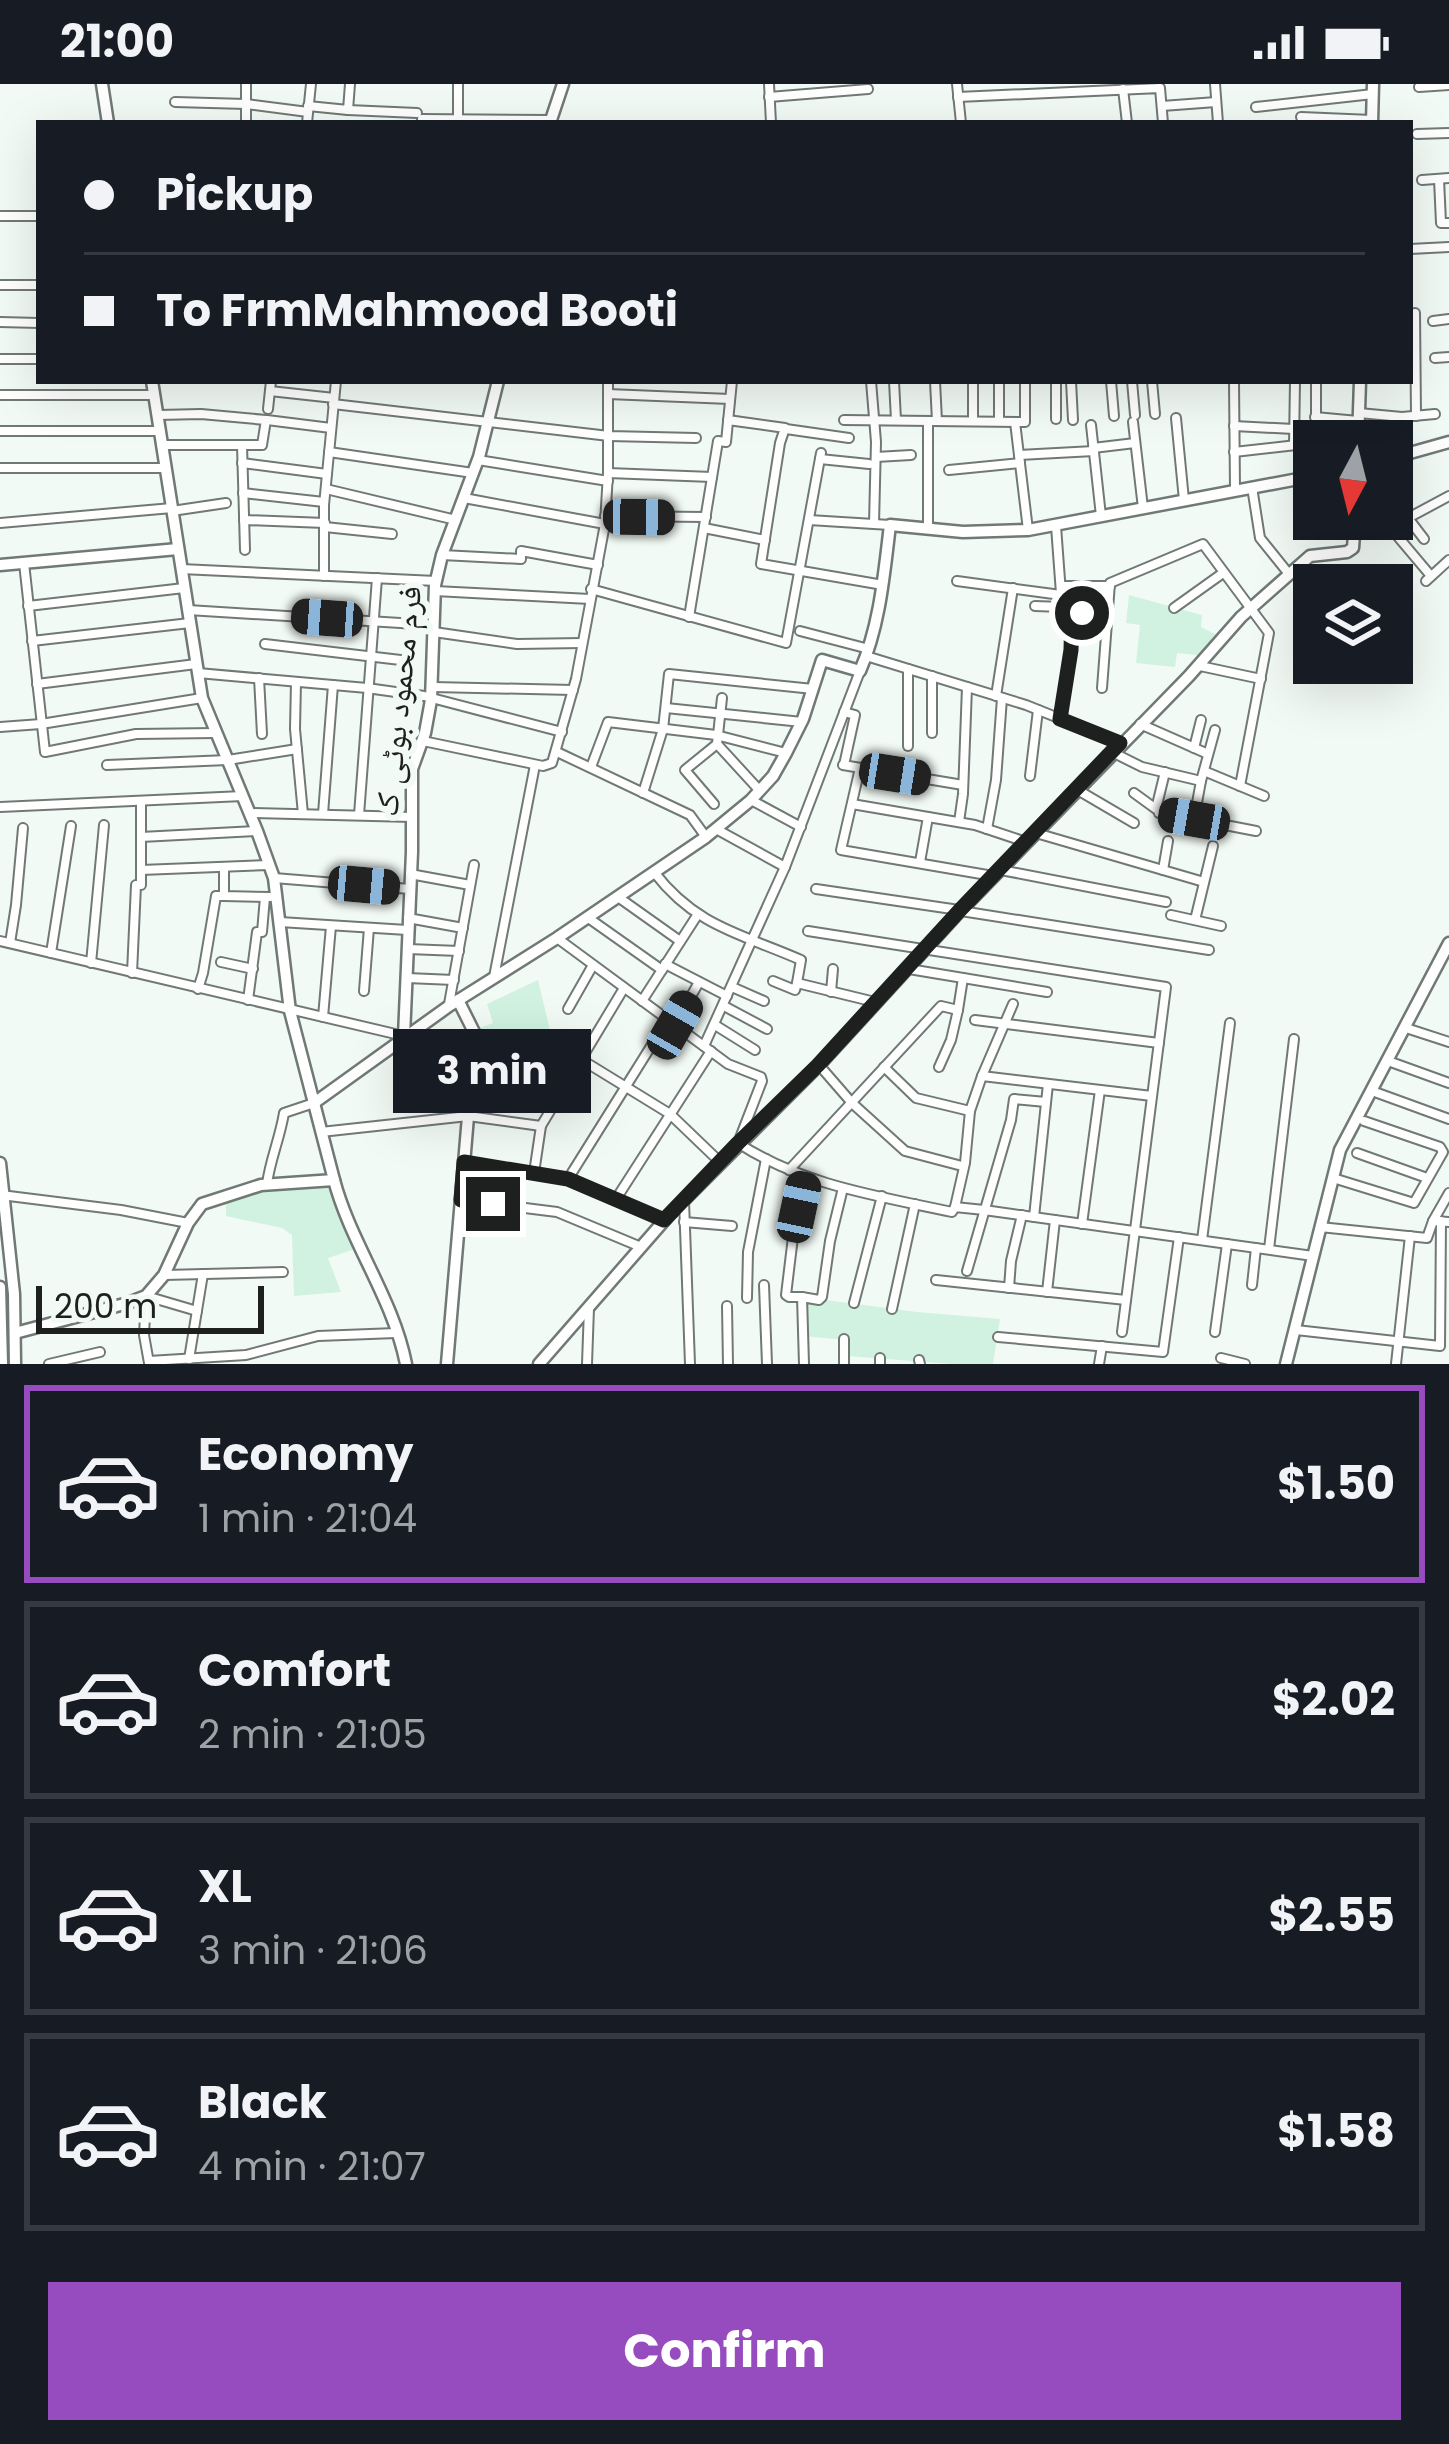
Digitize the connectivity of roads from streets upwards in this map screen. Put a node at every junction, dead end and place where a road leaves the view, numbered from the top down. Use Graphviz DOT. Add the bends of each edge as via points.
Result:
graph roads {
  1 [pos="102,84"];
  2 [pos="246,84"];
  3 [pos="310,84"];
  4 [pos="350,84"];
  5 [pos="458,84"];
  6 [pos="563,84"];
  7 [pos="770,84"];
  8 [pos="957,84"];
  9 [pos="1215,84"];
  10 [pos="1449,85"];
  11 [pos="1419,87"];
  12 [pos="868,89"];
  13 [pos="1124,89"];
  14 [pos="1373,89"];
  15 [pos="769,97"];
  16 [pos="958,97"];
  17 [pos="1216,102"];
  18 [pos="1301,102"];
  19 [pos="175,103"];
  20 [pos="246,104"];
  21 [pos="1162,106"];
  22 [pos="1256,107"];
  23 [pos="308,109"];
  24 [pos="348,110"];
  25 [pos="458,119"];
  26 [pos="108,120"];
  27 [pos="246,120"];
  28 [pos="307,120"];
  29 [pos="489,120"];
  30 [pos="552,120"];
  31 [pos="771,120"];
  32 [pos="961,120"];
  33 [pos="1127,120"];
  34 [pos="1163,120"];
  35 [pos="1218,120"];
  36 [pos="1301,120"];
  37 [pos="1372,120"];
  38 [pos="1449,133"];
  39 [pos="1417,134"];
  40 [pos="1444,178"];
  41 [pos="1422,180"];
  42 [pos="0,216"];
  43 [pos="36,216"];
  44 [pos="1449,223"];
  45 [pos="1449,247"];
  46 [pos="1413,249"];
  47 [pos="0,285"];
  48 [pos="36,285"];
  49 [pos="1415,313"];
  50 [pos="1449,320"];
  51 [pos="1433,321"];
  52 [pos="0,322"];
  53 [pos="36,323"];
  54 [pos="1449,357"];
  55 [pos="1435,358"];
  56 [pos="0,359"];
  57 [pos="36,359"];
  58 [pos="152,384"];
  59 [pos="336,384"];
  60 [pos="497,384"];
  61 [pos="608,384"];
  62 [pos="732,384"];
  63 [pos="871,384"];
  64 [pos="894,384"];
  65 [pos="935,384"];
  66 [pos="974,384"];
  67 [pos="999,384"];
  68 [pos="1024,384"];
  69 [pos="1056,384"];
  70 [pos="1071,384"];
  71 [pos="1111,384"];
  72 [pos="1132,384"];
  73 [pos="1152,384"];
  74 [pos="1234,384"];
  75 [pos="1295,384"];
  76 [pos="1316,384"];
  77 [pos="1360,384"];
  78 [pos="271,386"];
  79 [pos="608,394"];
  80 [pos="0,395"];
  81 [pos="154,395"];
  82 [pos="730,399"];
  83 [pos="333,401"];
  84 [pos="1155,414"];
  85 [pos="1435,414"];
  86 [pos="158,415"];
  87 [pos="267,415"];
  88 [pos="1114,416"];
  89 [pos="1416,416"];
  90 [pos="1359,417"];
  91 [pos="1056,418"];
  92 [pos="1177,418"];
  93 [pos="488,420"];
  94 [pos="728,420"];
  95 [pos="844,420"];
  96 [pos="873,420"];
  97 [pos="896,420"];
  98 [pos="1073,420"];
  99 [pos="1294,420"];
  100 [pos="1359,420"];
  101 [pos="932,421"];
  102 [pos="974,421"];
  103 [pos="999,421"];
  104 [pos="1015,422"];
  105 [pos="1091,425"];
  106 [pos="1234,426"];
  107 [pos="331,428"];
  108 [pos="785,428"];
  109 [pos="1293,429"];
  110 [pos="0,431"];
  111 [pos="609,436"];
  112 [pos="849,437"];
  113 [pos="161,438"];
  114 [pos="696,438"];
  115 [pos="1449,442"];
  116 [pos="1136,443"];
  117 [pos="242,445"];
  118 [pos="1293,445"];
  119 [pos="1094,449"];
  120 [pos="329,452"];
  121 [pos="1234,452"];
  122 [pos="1413,452"];
  123 [pos="911,455"];
  124 [pos="1019,459"];
  125 [pos="872,460"];
  126 [pos="242,463"];
  127 [pos="475,466"];
  128 [pos="0,468"];
  129 [pos="166,468"];
  130 [pos="949,470"];
  131 [pos="327,474"];
  132 [pos="608,477"];
  133 [pos="712,477"];
  134 [pos="1293,480"];
  135 [pos="1252,487"];
  136 [pos="326,489"];
  137 [pos="1235,490"];
  138 [pos="243,493"];
  139 [pos="1449,496"];
  140 [pos="464,498"];
  141 [pos="1184,500"];
  142 [pos="324,502"];
  143 [pos="226,503"];
  144 [pos="172,509"];
  145 [pos="1143,510"];
  146 [pos="1102,518"];
  147 [pos="244,520"];
  148 [pos="456,520"];
  149 [pos="605,520"];
  150 [pos="808,520"];
  151 [pos="705,522"];
  152 [pos="0,524"];
  153 [pos="874,524"];
  154 [pos="325,525"];
  155 [pos="890,525"];
  156 [pos="1056,526"];
  157 [pos="928,530"];
  158 [pos="1028,530"];
  159 [pos="392,533"];
  160 [pos="1424,539"];
  161 [pos="765,540"];
  162 [pos="1354,540"];
  163 [pos="1399,540"];
  164 [pos="178,549"];
  165 [pos="245,550"];
  166 [pos="442,555"];
  167 [pos="1449,560"];
  168 [pos="24,563"];
  169 [pos="0,565"];
  170 [pos="598,565"];
  171 [pos="181,569"];
  172 [pos="799,570"];
  173 [pos="1223,573"];
  174 [pos="1289,574"];
  175 [pos="324,576"];
  176 [pos="377,578"];
  177 [pos="956,581"];
  178 [pos="436,585"];
  179 [pos="883,585"];
  180 [pos="1083,586"];
  181 [pos="1110,586"];
  182 [pos="184,588"];
  183 [pos="1012,588"];
  184 [pos="1061,590"];
  185 [pos="590,594"];
  186 [pos="28,606"];
  187 [pos="1035,606"];
  188 [pos="1174,608"];
  189 [pos="1250,610"];
  190 [pos="189,616"];
  191 [pos="689,616"];
  192 [pos="373,621"];
  193 [pos="434,628"];
  194 [pos="800,631"];
  195 [pos="32,641"];
  196 [pos="582,643"];
  197 [pos="265,644"];
  198 [pos="868,652"];
  199 [pos="370,656"];
  200 [pos="409,662"];
  201 [pos="1198,666"];
  202 [pos="197,668"];
  203 [pos="908,669"];
  204 [pos="860,671"];
  205 [pos="932,676"];
  206 [pos="259,678"];
  207 [pos="1262,679"];
  208 [pos="296,682"];
  209 [pos="36,685"];
  210 [pos="332,685"];
  211 [pos="967,687"];
  212 [pos="367,688"];
  213 [pos="1102,688"];
  214 [pos="813,689"];
  215 [pos="573,690"];
  216 [pos="432,693"];
  217 [pos="999,697"];
  218 [pos="202,698"];
  219 [pos="722,698"];
  220 [pos="665,707"];
  221 [pos="1038,710"];
  222 [pos="844,712"];
  223 [pos="719,713"];
  224 [pos="1060,719"];
  225 [pos="1201,720"];
  226 [pos="802,722"];
  227 [pos="40,724"];
  228 [pos="1140,724"];
  229 [pos="0,728"];
  230 [pos="663,729"];
  231 [pos="1215,730"];
  232 [pos="562,732"];
  233 [pos="215,733"];
  234 [pos="932,733"];
  235 [pos="262,734"];
  236 [pos="716,740"];
  237 [pos="422,741"];
  238 [pos="908,746"];
  239 [pos="1116,747"];
  240 [pos="1194,748"];
  241 [pos="297,749"];
  242 [pos="556,752"];
  243 [pos="786,753"];
  244 [pos="1208,754"];
  245 [pos="228,760"];
  246 [pos="106,765"];
  247 [pos="535,765"];
  248 [pos="591,767"];
  249 [pos="860,768"];
  250 [pos="1165,772"];
  251 [pos="1030,776"];
  252 [pos="1202,776"];
  253 [pos="963,785"];
  254 [pos="1240,786"];
  255 [pos="1076,789"];
  256 [pos="643,793"];
  257 [pos="1134,793"];
  258 [pos="243,796"];
  259 [pos="755,796"];
  260 [pos="1264,796"];
  261 [pos="141,801"];
  262 [pos="714,804"];
  263 [pos="852,804"];
  264 [pos="0,807"];
  265 [pos="250,813"];
  266 [pos="1159,813"];
  267 [pos="303,814"];
  268 [pos="323,814"];
  269 [pos="359,815"];
  270 [pos="412,817"];
  271 [pos="928,817"];
  272 [pos="1194,819"];
  273 [pos="959,822"];
  274 [pos="1135,823"];
  275 [pos="104,825"];
  276 [pos="70,826"];
  277 [pos="801,827"];
  278 [pos="23,828"];
  279 [pos="987,829"];
  280 [pos="257,831"];
  281 [pos="1256,831"];
  282 [pos="711,833"];
  283 [pos="141,837"];
  284 [pos="1030,837"];
  285 [pos="1168,841"];
  286 [pos="1213,846"];
  287 [pos="920,862"];
  288 [pos="269,865"];
  289 [pos="474,865"];
  290 [pos="224,867"];
  291 [pos="785,867"];
  292 [pos="1163,870"];
  293 [pos="141,871"];
  294 [pos="654,872"];
  295 [pos="996,873"];
  296 [pos="410,874"];
  297 [pos="274,878"];
  298 [pos="1204,882"];
  299 [pos="470,885"];
  300 [pos="410,889"];
  301 [pos="816,889"];
  302 [pos="224,896"];
  303 [pos="271,897"];
  304 [pos="617,897"];
  305 [pos="1166,902"];
  306 [pos="960,911"];
  307 [pos="698,914"];
  308 [pos="1171,915"];
  309 [pos="587,917"];
  310 [pos="1195,920"];
  311 [pos="280,922"];
  312 [pos="408,925"];
  313 [pos="331,926"];
  314 [pos="1221,926"];
  315 [pos="369,928"];
  316 [pos="463,928"];
  317 [pos="808,931"];
  318 [pos="557,938"];
  319 [pos="680,941"];
  320 [pos="5,942"];
  321 [pos="753,943"];
  322 [pos="928,948"];
  323 [pos="406,949"];
  324 [pos="1448,949"];
  325 [pos="1209,950"];
  326 [pos="459,951"];
  327 [pos="51,953"];
  328 [pos="221,962"];
  329 [pos="91,963"];
  330 [pos="593,965"];
  331 [pos="664,967"];
  332 [pos="253,968"];
  333 [pos="833,969"];
  334 [pos="909,969"];
  335 [pos="132,973"];
  336 [pos="494,976"];
  337 [pos="405,978"];
  338 [pos="963,978"];
  339 [pos="454,980"];
  340 [pos="772,981"];
  341 [pos="699,982"];
  342 [pos="797,983"];
  343 [pos="624,988"];
  344 [pos="198,989"];
  345 [pos="364,992"];
  346 [pos="831,992"];
  347 [pos="1047,992"];
  348 [pos="728,996"];
  349 [pos="248,1000"];
  350 [pos="642,1000"];
  351 [pos="764,1001"];
  352 [pos="875,1002"];
  353 [pos="454,1003"];
  354 [pos="1013,1004"];
  355 [pos="568,1009"];
  356 [pos="958,1010"];
  357 [pos="290,1011"];
  358 [pos="323,1017"];
  359 [pos="975,1020"];
  360 [pos="671,1022"];
  361 [pos="1229,1023"];
  362 [pos="1005,1024"];
  363 [pos="715,1025"];
  364 [pos="1406,1028"];
  365 [pos="767,1029"];
  366 [pos="404,1036"];
  367 [pos="1294,1039"];
  368 [pos="1449,1042"];
  369 [pos="1159,1043"];
  370 [pos="556,1044"];
  371 [pos="707,1049"];
  372 [pos="755,1049"];
  373 [pos="581,1059"];
  374 [pos="1388,1061"];
  375 [pos="818,1065"];
  376 [pos="884,1067"];
  377 [pos="939,1067"];
  378 [pos="982,1076"];
  379 [pos="1449,1083"];
  380 [pos="1048,1084"];
  381 [pos="626,1086"];
  382 [pos="1100,1090"];
  383 [pos="1372,1091"];
  384 [pos="1152,1096"];
  385 [pos="852,1102"];
  386 [pos="1046,1102"];
  387 [pos="314,1103"];
  388 [pos="970,1112"];
  389 [pos="670,1114"];
  390 [pos="468,1115"];
  391 [pos="1449,1118"];
  392 [pos="1364,1121"];
  393 [pos="542,1126"];
  394 [pos="321,1132"];
  395 [pos="738,1143"];
  396 [pos="1357,1153"];
  397 [pos="766,1159"];
  398 [pos="464,1162"];
  399 [pos="720,1162"];
  400 [pos="0,1163"];
  401 [pos="962,1166"];
  402 [pos="789,1170"];
  403 [pos="534,1173"];
  404 [pos="806,1177"];
  405 [pos="1332,1178"];
  406 [pos="1427,1178"];
  407 [pos="568,1179"];
  408 [pos="334,1180"];
  409 [pos="267,1184"];
  410 [pos="843,1188"];
  411 [pos="1449,1193"];
  412 [pos="2,1196"];
  413 [pos="882,1196"];
  414 [pos="616,1199"];
  415 [pos="683,1199"];
  416 [pos="461,1200"];
  417 [pos="915,1204"];
  418 [pos="956,1207"];
  419 [pos="984,1210"];
  420 [pos="1022,1215"];
  421 [pos="1034,1217"];
  422 [pos="664,1220"];
  423 [pos="1055,1220"];
  424 [pos="1441,1221"];
  425 [pos="684,1222"];
  426 [pos="188,1223"];
  427 [pos="1082,1224"];
  428 [pos="732,1226"];
  429 [pos="1320,1227"];
  430 [pos="1136,1231"];
  431 [pos="1410,1236"];
  432 [pos="1179,1237"];
  433 [pos="1202,1240"];
  434 [pos="1227,1244"];
  435 [pos="641,1247"];
  436 [pos="1256,1248"];
  437 [pos="1269,1249"];
  438 [pos="1313,1256"];
  439 [pos="967,1271"];
  440 [pos="283,1273"];
  441 [pos="203,1274"];
  442 [pos="164,1275"];
  443 [pos="936,1280"];
  444 [pos="1252,1285"];
  445 [pos="764,1286"];
  446 [pos="0,1287"];
  447 [pos="1009,1288"];
  448 [pos="1047,1292"];
  449 [pos="146,1296"];
  450 [pos="747,1298"];
  451 [pos="802,1298"];
  452 [pos="1126,1300"];
  453 [pos="854,1303"];
  454 [pos="589,1306"];
  455 [pos="727,1306"];
  456 [pos="892,1309"];
  457 [pos="197,1311"];
  458 [pos="1295,1330"];
  459 [pos="1122,1332"];
  460 [pos="1215,1332"];
  461 [pos="6,1333"];
  462 [pos="398,1333"];
  463 [pos="998,1337"];
  464 [pos="844,1339"];
  465 [pos="1399,1341"];
  466 [pos="1102,1346"];
  467 [pos="100,1352"];
  468 [pos="1221,1358"];
  469 [pos="236,1360"];
  470 [pos="192,1361"];
  471 [pos="149,1363"];
  472 [pos="2,1364"];
  473 [pos="15,1364"];
  474 [pos="49,1364"];
  475 [pos="406,1364"];
  476 [pos="447,1364"];
  477 [pos="539,1364"];
  478 [pos="587,1364"];
  479 [pos="690,1364"];
  480 [pos="728,1364"];
  481 [pos="767,1364"];
  482 [pos="804,1364"];
  483 [pos="844,1364"];
  484 [pos="1099,1364"];
  485 [pos="1245,1364"];
  486 [pos="1286,1364"];
  487 [pos="1396,1364"];
  1 -- 26 [label="street"];
  2 -- 20 [label="street"];
  3 -- 23 [label="street"];
  4 -- 24 [label="street"];
  5 -- 25 [label="street"];
  6 -- 30 [label="street"];
  7 -- 15 [label="street"];
  8 -- 16 [label="street"];
  9 -- 17 [label="street"];
  10 -- 11 [label="street"];
  12 -- 15 [label="street"];
  13 -- 16 [label="street"];
  13 -- 21 [label="street" via="1160,88"];
  13 -- 33 [label="street"];
  14 -- 18 [label="street"];
  14 -- 37 [label="street"];
  15 -- 31 [label="street"];
  16 -- 32 [label="street"];
  17 -- 21 [label="street"];
  17 -- 35 [label="street"];
  18 -- 22 [label="street"];
  18 -- 36 [label="street"];
  19 -- 20 [label="street"];
  20 -- 23 [label="street"];
  20 -- 27 [label="street"];
  21 -- 34 [label="street"];
  23 -- 24 [label="street"];
  23 -- 28 [label="street"];
  24 -- 25 [label="street"];
  25 -- 29 [label="street"];
  38 -- 39 [label="street"];
  40 -- 41 [label="street"];
  40 -- 44 [label="street" via="1441,223"];
  42 -- 43 [label="street"];
  45 -- 46 [label="street"];
  47 -- 48 [label="street"];
  49 -- 89 [label="street"];
  50 -- 51 [label="street"];
  52 -- 53 [label="street"];
  54 -- 55 [label="street"];
  56 -- 57 [label="street"];
  58 -- 81 [label="street"];
  59 -- 83 [label="street"];
  60 -- 93 [label="street, فرم محمود بوٹی ک"];
  61 -- 79 [label="street"];
  62 -- 82 [label="street"];
  63 -- 96 [label="street"];
  64 -- 97 [label="street"];
  65 -- 101 [label="street"];
  66 -- 102 [label="street"];
  67 -- 103 [label="street"];
  68 -- 104 [label="street" via="1024,422"];
  69 -- 91 [label="street"];
  70 -- 98 [label="street"];
  71 -- 88 [label="street"];
  72 -- 116 [label="street"];
  73 -- 84 [label="street"];
  74 -- 106 [label="street"];
  75 -- 99 [label="street"];
  76 -- 90 [label="street" via="1315,420"];
  77 -- 90 [label="street"];
  78 -- 83 [label="street"];
  78 -- 87 [label="street"];
  79 -- 82 [label="street"];
  79 -- 111 [label="street"];
  80 -- 81 [label="street"];
  81 -- 86 [label="street"];
  82 -- 94 [label="street"];
  83 -- 93 [label="street"];
  83 -- 107 [label="street"];
  85 -- 89 [label="street"];
  86 -- 87 [label="street"];
  86 -- 113 [label="street"];
  87 -- 107 [label="street"];
  87 -- 117 [label="street" via="262,446"];
  89 -- 90 [label="street"];
  90 -- 100 [label="street"];
  92 -- 141 [label="street"];
  93 -- 111 [label="street"];
  93 -- 127 [label="street, فرم محمود بوٹی ک"];
  94 -- 108 [label="street"];
  94 -- 133 [label="street"];
  95 -- 96 [label="street"];
  96 -- 97 [label="street"];
  96 -- 125 [label="street"];
  97 -- 101 [label="street"];
  101 -- 102 [label="street"];
  101 -- 157 [label="street"];
  102 -- 103 [label="street"];
  103 -- 104 [label="street"];
  104 -- 124 [label="street"];
  105 -- 119 [label="street"];
  106 -- 109 [label="street"];
  106 -- 121 [label="street"];
  107 -- 120 [label="street"];
  108 -- 112 [label="street"];
  108 -- 161 [label="street"];
  110 -- 113 [label="street"];
  111 -- 114 [label="street"];
  111 -- 132 [label="street"];
  113 -- 117 [label="street"];
  113 -- 129 [label="street"];
  115 -- 122 [label="street"];
  116 -- 119 [label="street"];
  116 -- 145 [label="street"];
  117 -- 126 [label="street"];
  118 -- 121 [label="street"];
  119 -- 124 [label="street"];
  119 -- 146 [label="street"];
  120 -- 127 [label="street"];
  120 -- 131 [label="street"];
  121 -- 137 [label="street"];
  123 -- 125 [label="street"];
  124 -- 130 [label="street"];
  124 -- 158 [label="street"];
  125 -- 150 [label="street" via="820,456"];
  125 -- 153 [label="street"];
  126 -- 131 [label="street"];
  126 -- 138 [label="street"];
  127 -- 132 [label="street"];
  127 -- 140 [label="street, فرم محمود بوٹی ک"];
  128 -- 129 [label="street"];
  129 -- 144 [label="street"];
  131 -- 136 [label="street"];
  132 -- 133 [label="street"];
  132 -- 149 [label="street"];
  133 -- 151 [label="street"];
  134 -- 135 [label="street"];
  135 -- 137 [label="street"];
  135 -- 174 [label="street" via="1260,538"];
  136 -- 142 [label="street"];
  136 -- 148 [label="street"];
  137 -- 141 [label="street"];
  138 -- 142 [label="street"];
  138 -- 147 [label="street"];
  139 -- 160 [label="street" via="1408,518"];
  140 -- 148 [label="street, فرم محمود بوٹی ک"];
  140 -- 149 [label="street"];
  141 -- 145 [label="street"];
  142 -- 154 [label="street"];
  143 -- 144 [label="street"];
  144 -- 152 [label="street"];
  144 -- 164 [label="street"];
  145 -- 146 [label="street"];
  146 -- 156 [label="street"];
  147 -- 154 [label="street"];
  147 -- 165 [label="street"];
  148 -- 166 [label="street, فرم محمود بوٹی ک"];
  149 -- 151 [label="street"];
  149 -- 170 [label="street"];
  150 -- 153 [label="street"];
  150 -- 172 [label="street"];
  151 -- 161 [label="street"];
  151 -- 191 [label="street"];
  153 -- 155 [label="street"];
  154 -- 159 [label="street"];
  154 -- 175 [label="street"];
  155 -- 157 [label="street"];
  155 -- 179 [label="street"];
  156 -- 158 [label="street"];
  156 -- 184 [label="street"];
  157 -- 158 [label="street"];
  161 -- 172 [label="street" via="761,564"];
  162 -- 174 [label="street" via="1351,550 1310,556"];
  163 -- 167 [label="street" via="1429,579"];
  164 -- 168 [label="street"];
  164 -- 171 [label="street"];
  166 -- 170 [label="street" via="521,559 521,551"];
  166 -- 178 [label="street, فرم محمود بوٹی ک"];
  168 -- 169 [label="street"];
  168 -- 186 [label="street"];
  170 -- 185 [label="street"];
  171 -- 175 [label="street"];
  171 -- 182 [label="street"];
  172 -- 179 [label="street"];
  172 -- 191 [label="street" via="786,643"];
  173 -- 181 [label="street" via="1203,544"];
  173 -- 188 [label="street"];
  173 -- 189 [label="street"];
  174 -- 189 [label="street"];
  175 -- 176 [label="street"];
  176 -- 178 [label="street"];
  176 -- 192 [label="street"];
  177 -- 183 [label="street"];
  178 -- 185 [label="street"];
  178 -- 193 [label="street, فرم محمود بوٹی ک"];
  179 -- 198 [label="street"];
  180 -- 181 [label="street"];
  180 -- 184 [label="street"];
  180 -- 224 [label="street" via="1082,613 1072,612"];
  181 -- 213 [label="street"];
  182 -- 186 [label="street"];
  182 -- 190 [label="street"];
  183 -- 184 [label="street"];
  183 -- 217 [label="street"];
  184 -- 187 [label="street" via="1062,608"];
  185 -- 191 [label="street"];
  185 -- 196 [label="street"];
  186 -- 195 [label="street"];
  189 -- 201 [label="street"];
  189 -- 207 [label="street" via="1269,633"];
  190 -- 192 [label="street"];
  190 -- 195 [label="street"];
  190 -- 202 [label="street"];
  192 -- 193 [label="street"];
  192 -- 199 [label="street"];
  193 -- 196 [label="street" via="517,644"];
  193 -- 216 [label="street, فرم محمود بوٹی ک"];
  194 -- 198 [label="street"];
  195 -- 209 [label="street"];
  196 -- 215 [label="street"];
  197 -- 199 [label="street"];
  198 -- 203 [label="street"];
  198 -- 204 [label="street"];
  199 -- 200 [label="street"];
  199 -- 212 [label="street"];
  201 -- 207 [label="street"];
  201 -- 228 [label="street"];
  202 -- 206 [label="street"];
  202 -- 209 [label="street"];
  202 -- 218 [label="street"];
  203 -- 205 [label="street"];
  203 -- 238 [label="street"];
  204 -- 214 [label="street" via="822,660"];
  204 -- 222 [label="street"];
  205 -- 211 [label="street"];
  205 -- 234 [label="street"];
  206 -- 208 [label="street"];
  206 -- 235 [label="street"];
  207 -- 254 [label="street"];
  208 -- 210 [label="street"];
  208 -- 241 [label="street"];
  209 -- 227 [label="street"];
  210 -- 212 [label="street"];
  210 -- 268 [label="street"];
  211 -- 217 [label="street"];
  211 -- 253 [label="street"];
  212 -- 216 [label="street"];
  212 -- 269 [label="street"];
  214 -- 220 [label="street" via="669,674"];
  214 -- 226 [label="street"];
  215 -- 216 [label="street"];
  215 -- 232 [label="street"];
  216 -- 232 [label="street"];
  216 -- 237 [label="street, فرم محمود بوٹی ک"];
  217 -- 221 [label="street"];
  217 -- 279 [label="street"];
  218 -- 227 [label="street"];
  218 -- 233 [label="street"];
  219 -- 223 [label="street"];
  220 -- 223 [label="street"];
  220 -- 230 [label="street"];
  221 -- 224 [label="street"];
  221 -- 251 [label="street"];
  222 -- 249 [label="street" via="855,715 844,765"];
  222 -- 277 [label="street"];
  223 -- 226 [label="street"];
  223 -- 236 [label="street"];
  224 -- 239 [label="street"];
  225 -- 240 [label="street"];
  226 -- 243 [label="street"];
  227 -- 229 [label="street"];
  227 -- 233 [label="street" via="45,752 136,734"];
  228 -- 239 [label="street"];
  228 -- 240 [label="street"];
  230 -- 236 [label="street"];
  230 -- 248 [label="street" via="608,722"];
  230 -- 256 [label="street"];
  231 -- 244 [label="street"];
  232 -- 242 [label="street"];
  233 -- 245 [label="street"];
  236 -- 243 [label="street"];
  236 -- 259 [label="street"];
  236 -- 262 [label="street" via="685,770"];
  237 -- 247 [label="street"];
  237 -- 270 [label="street, فرم محمود بوٹی ک" via="412,769"];
  239 -- 250 [label="street"];
  239 -- 255 [label="street"];
  240 -- 244 [label="street"];
  241 -- 245 [label="street"];
  241 -- 267 [label="street"];
  242 -- 247 [label="street" via="552,763"];
  242 -- 248 [label="street"];
  243 -- 259 [label="street"];
  244 -- 252 [label="street"];
  245 -- 246 [label="street"];
  245 -- 258 [label="street"];
  247 -- 336 [label="street"];
  248 -- 256 [label="street"];
  249 -- 253 [label="street"];
  249 -- 263 [label="street"];
  250 -- 252 [label="street"];
  250 -- 257 [label="street" via="1156,809"];
  252 -- 254 [label="street"];
  252 -- 272 [label="street"];
  253 -- 273 [label="street"];
  254 -- 260 [label="street"];
  255 -- 274 [label="street"];
  255 -- 284 [label="street"];
  256 -- 282 [label="street"];
  258 -- 261 [label="street"];
  258 -- 265 [label="street"];
  259 -- 277 [label="street"];
  259 -- 282 [label="street"];
  261 -- 264 [label="street"];
  261 -- 283 [label="street"];
  263 -- 271 [label="street"];
  263 -- 287 [label="street" via="842,850"];
  265 -- 267 [label="street"];
  265 -- 280 [label="street"];
  266 -- 272 [label="street"];
  267 -- 268 [label="street"];
  268 -- 269 [label="street"];
  269 -- 270 [label="street"];
  270 -- 296 [label="street, فرم محمود بوٹی ک"];
  271 -- 273 [label="street"];
  271 -- 287 [label="street"];
  272 -- 281 [label="street"];
  273 -- 279 [label="street"];
  275 -- 329 [label="street"];
  276 -- 327 [label="street"];
  277 -- 291 [label="street"];
  278 -- 320 [label="street"];
  279 -- 284 [label="street"];
  280 -- 283 [label="street"];
  280 -- 288 [label="street"];
  282 -- 291 [label="street"];
  282 -- 294 [label="street"];
  283 -- 293 [label="street"];
  284 -- 292 [label="street"];
  284 -- 295 [label="street"];
  285 -- 292 [label="street"];
  286 -- 298 [label="street"];
  287 -- 295 [label="street"];
  288 -- 290 [label="street"];
  288 -- 297 [label="street"];
  289 -- 299 [label="street"];
  290 -- 293 [label="street"];
  290 -- 302 [label="street"];
  291 -- 321 [label="street"];
  292 -- 298 [label="street"];
  293 -- 335 [label="street"];
  294 -- 304 [label="street"];
  294 -- 307 [label="street"];
  295 -- 305 [label="street"];
  295 -- 306 [label="street"];
  296 -- 299 [label="street"];
  296 -- 300 [label="street, فرم محمود بوٹی ک"];
  297 -- 300 [label="street"];
  297 -- 303 [label="street"];
  298 -- 310 [label="street"];
  299 -- 316 [label="street"];
  300 -- 312 [label="street, فرم محمود بوٹی ک"];
  301 -- 306 [label="street"];
  302 -- 303 [label="street"];
  302 -- 344 [label="street" via="216,896"];
  303 -- 311 [label="street"];
  303 -- 332 [label="street"];
  304 -- 309 [label="street"];
  304 -- 319 [label="street"];
  306 -- 322 [label="street"];
  306 -- 325 [label="street"];
  307 -- 319 [label="street"];
  307 -- 321 [label="street"];
  308 -- 310 [label="street"];
  309 -- 318 [label="street"];
  309 -- 331 [label="street"];
  310 -- 314 [label="street"];
  311 -- 313 [label="street"];
  311 -- 357 [label="street"];
  312 -- 315 [label="street"];
  312 -- 316 [label="street"];
  312 -- 323 [label="street, فرم محمود بوٹی ک"];
  313 -- 315 [label="street"];
  313 -- 358 [label="street"];
  315 -- 345 [label="street"];
  316 -- 326 [label="street"];
  317 -- 322 [label="street"];
  318 -- 330 [label="street"];
  318 -- 336 [label="street"];
  319 -- 331 [label="street"];
  320 -- 327 [label="street"];
  321 -- 342 [label="street" via="801,960"];
  321 -- 348 [label="street"];
  322 -- 334 [label="street"];
  322 -- 369 [label="street" via="1163,985"];
  323 -- 326 [label="street"];
  323 -- 337 [label="street, فرم محمود بوٹی ک"];
  324 -- 364 [label="street"];
  326 -- 339 [label="street"];
  327 -- 329 [label="street"];
  328 -- 332 [label="street"];
  329 -- 335 [label="street"];
  330 -- 343 [label="street"];
  330 -- 355 [label="street"];
  331 -- 341 [label="street"];
  331 -- 350 [label="street"];
  332 -- 349 [label="street"];
  333 -- 346 [label="street"];
  334 -- 338 [label="street"];
  334 -- 352 [label="street"];
  335 -- 344 [label="street"];
  336 -- 353 [label="street"];
  337 -- 339 [label="street"];
  337 -- 366 [label="street, فرم محمود بوٹی ک"];
  338 -- 347 [label="street"];
  338 -- 356 [label="street"];
  339 -- 353 [label="street"];
  340 -- 342 [label="street" via="795,991"];
  341 -- 348 [label="street"];
  341 -- 360 [label="street"];
  342 -- 346 [label="street"];
  343 -- 350 [label="street"];
  343 -- 373 [label="street"];
  344 -- 349 [label="street"];
  346 -- 352 [label="street"];
  348 -- 351 [label="street"];
  348 -- 363 [label="street"];
  348 -- 365 [label="street"];
  349 -- 357 [label="street"];
  350 -- 360 [label="street"];
  352 -- 375 [label="street"];
  353 -- 366 [label="street"];
  353 -- 390 [label="street" via="475,1034"];
  354 -- 362 [label="street"];
  356 -- 376 [label="street" via="941,1006"];
  356 -- 377 [label="street"];
  357 -- 358 [label="street"];
  357 -- 387 [label="street"];
  358 -- 366 [label="street"];
  359 -- 362 [label="street"];
  360 -- 371 [label="street"];
  360 -- 381 [label="street"];
  361 -- 433 [label="street"];
  362 -- 369 [label="street"];
  362 -- 378 [label="street"];
  363 -- 371 [label="street"];
  363 -- 372 [label="street"];
  364 -- 368 [label="street"];
  364 -- 374 [label="street"];
  366 -- 387 [label="street"];
  367 -- 437 [label="street"];
  369 -- 384 [label="street"];
  370 -- 373 [label="street"];
  371 -- 389 [label="street"];
  371 -- 395 [label="street" via="762,1079"];
  373 -- 381 [label="street"];
  373 -- 393 [label="street"];
  374 -- 379 [label="street"];
  374 -- 383 [label="street"];
  375 -- 385 [label="street"];
  375 -- 395 [label="street"];
  376 -- 385 [label="street"];
  376 -- 388 [label="street" via="916,1098"];
  378 -- 380 [label="street"];
  378 -- 388 [label="street"];
  380 -- 382 [label="street"];
  380 -- 386 [label="street"];
  381 -- 389 [label="street"];
  381 -- 407 [label="street"];
  382 -- 384 [label="street"];
  382 -- 427 [label="street"];
  383 -- 391 [label="street"];
  383 -- 405 [label="street"];
  384 -- 430 [label="street"];
  385 -- 401 [label="street" via="905,1151"];
  385 -- 402 [label="street"];
  386 -- 419 [label="street" via="1014,1099"];
  386 -- 421 [label="street"];
  387 -- 394 [label="street"];
  387 -- 409 [label="street" via="284,1113"];
  388 -- 401 [label="street"];
  389 -- 399 [label="street"];
  389 -- 414 [label="street"];
  390 -- 393 [label="street"];
  390 -- 394 [label="street"];
  390 -- 398 [label="street"];
  392 -- 406 [label="street" via="1440,1147"];
  393 -- 403 [label="street"];
  394 -- 408 [label="street"];
  395 -- 397 [label="street"];
  395 -- 399 [label="street"];
  396 -- 406 [label="street"];
  397 -- 402 [label="street"];
  397 -- 450 [label="street"];
  398 -- 403 [label="street"];
  398 -- 416 [label="street"];
  399 -- 415 [label="street"];
  400 -- 412 [label="street"];
  401 -- 418 [label="street"];
  402 -- 404 [label="street"];
  403 -- 407 [label="street"];
  404 -- 410 [label="street"];
  404 -- 451 [label="street" via="786,1295"];
  405 -- 406 [label="street" via="1414,1204"];
  405 -- 429 [label="street"];
  407 -- 414 [label="street"];
  408 -- 409 [label="street"];
  408 -- 462 [label="street"];
  409 -- 426 [label="street" via="202,1204"];
  410 -- 413 [label="street"];
  410 -- 451 [label="street" via="822,1297"];
  411 -- 424 [label="street"];
  412 -- 426 [label="street"];
  412 -- 461 [label="street" via="14,1294"];
  413 -- 417 [label="street"];
  413 -- 453 [label="street"];
  414 -- 422 [label="street"];
  415 -- 422 [label="street"];
  415 -- 425 [label="street"];
  416 -- 435 [label="street" via="557,1212"];
  416 -- 476 [label="street"];
  417 -- 418 [label="street"];
  417 -- 456 [label="street"];
  418 -- 419 [label="street"];
  419 -- 420 [label="street"];
  419 -- 439 [label="street"];
  420 -- 421 [label="street"];
  420 -- 447 [label="street"];
  421 -- 423 [label="street"];
  422 -- 435 [label="street"];
  423 -- 427 [label="street"];
  423 -- 448 [label="street"];
  424 -- 431 [label="street" via="1427,1238"];
  424 -- 465 [label="street" via="1440,1346"];
  425 -- 428 [label="street"];
  425 -- 479 [label="street"];
  426 -- 442 [label="street"];
  427 -- 430 [label="street"];
  429 -- 431 [label="street"];
  429 -- 438 [label="street"];
  430 -- 432 [label="street"];
  430 -- 452 [label="street"];
  431 -- 465 [label="street"];
  432 -- 433 [label="street"];
  432 -- 466 [label="street" via="1163,1352"];
  433 -- 434 [label="street"];
  434 -- 436 [label="street"];
  434 -- 460 [label="street"];
  435 -- 454 [label="street"];
  436 -- 437 [label="street"];
  436 -- 444 [label="street"];
  437 -- 438 [label="street"];
  438 -- 458 [label="street"];
  440 -- 441 [label="street"];
  441 -- 442 [label="street"];
  441 -- 457 [label="street"];
  442 -- 449 [label="street"];
  443 -- 447 [label="street"];
  445 -- 481 [label="street"];
  446 -- 461 [label="street"];
  447 -- 448 [label="street"];
  448 -- 452 [label="street"];
  449 -- 457 [label="street"];
  449 -- 461 [label="street"];
  449 -- 471 [label="street"];
  451 -- 482 [label="street"];
  452 -- 459 [label="street"];
  454 -- 477 [label="street"];
  454 -- 478 [label="street"];
  455 -- 480 [label="street"];
  457 -- 470 [label="street"];
  458 -- 465 [label="street"];
  458 -- 486 [label="street"];
  461 -- 472 [label="street"];
  461 -- 473 [label="street"];
  462 -- 469 [label="street" via="318,1336"];
  462 -- 475 [label="street"];
  463 -- 466 [label="street"];
  464 -- 483 [label="street"];
  465 -- 487 [label="street"];
  466 -- 484 [label="street"];
  467 -- 474 [label="street"];
  468 -- 485 [label="street"];
  469 -- 470 [label="street"];
  470 -- 471 [label="street"];
}
